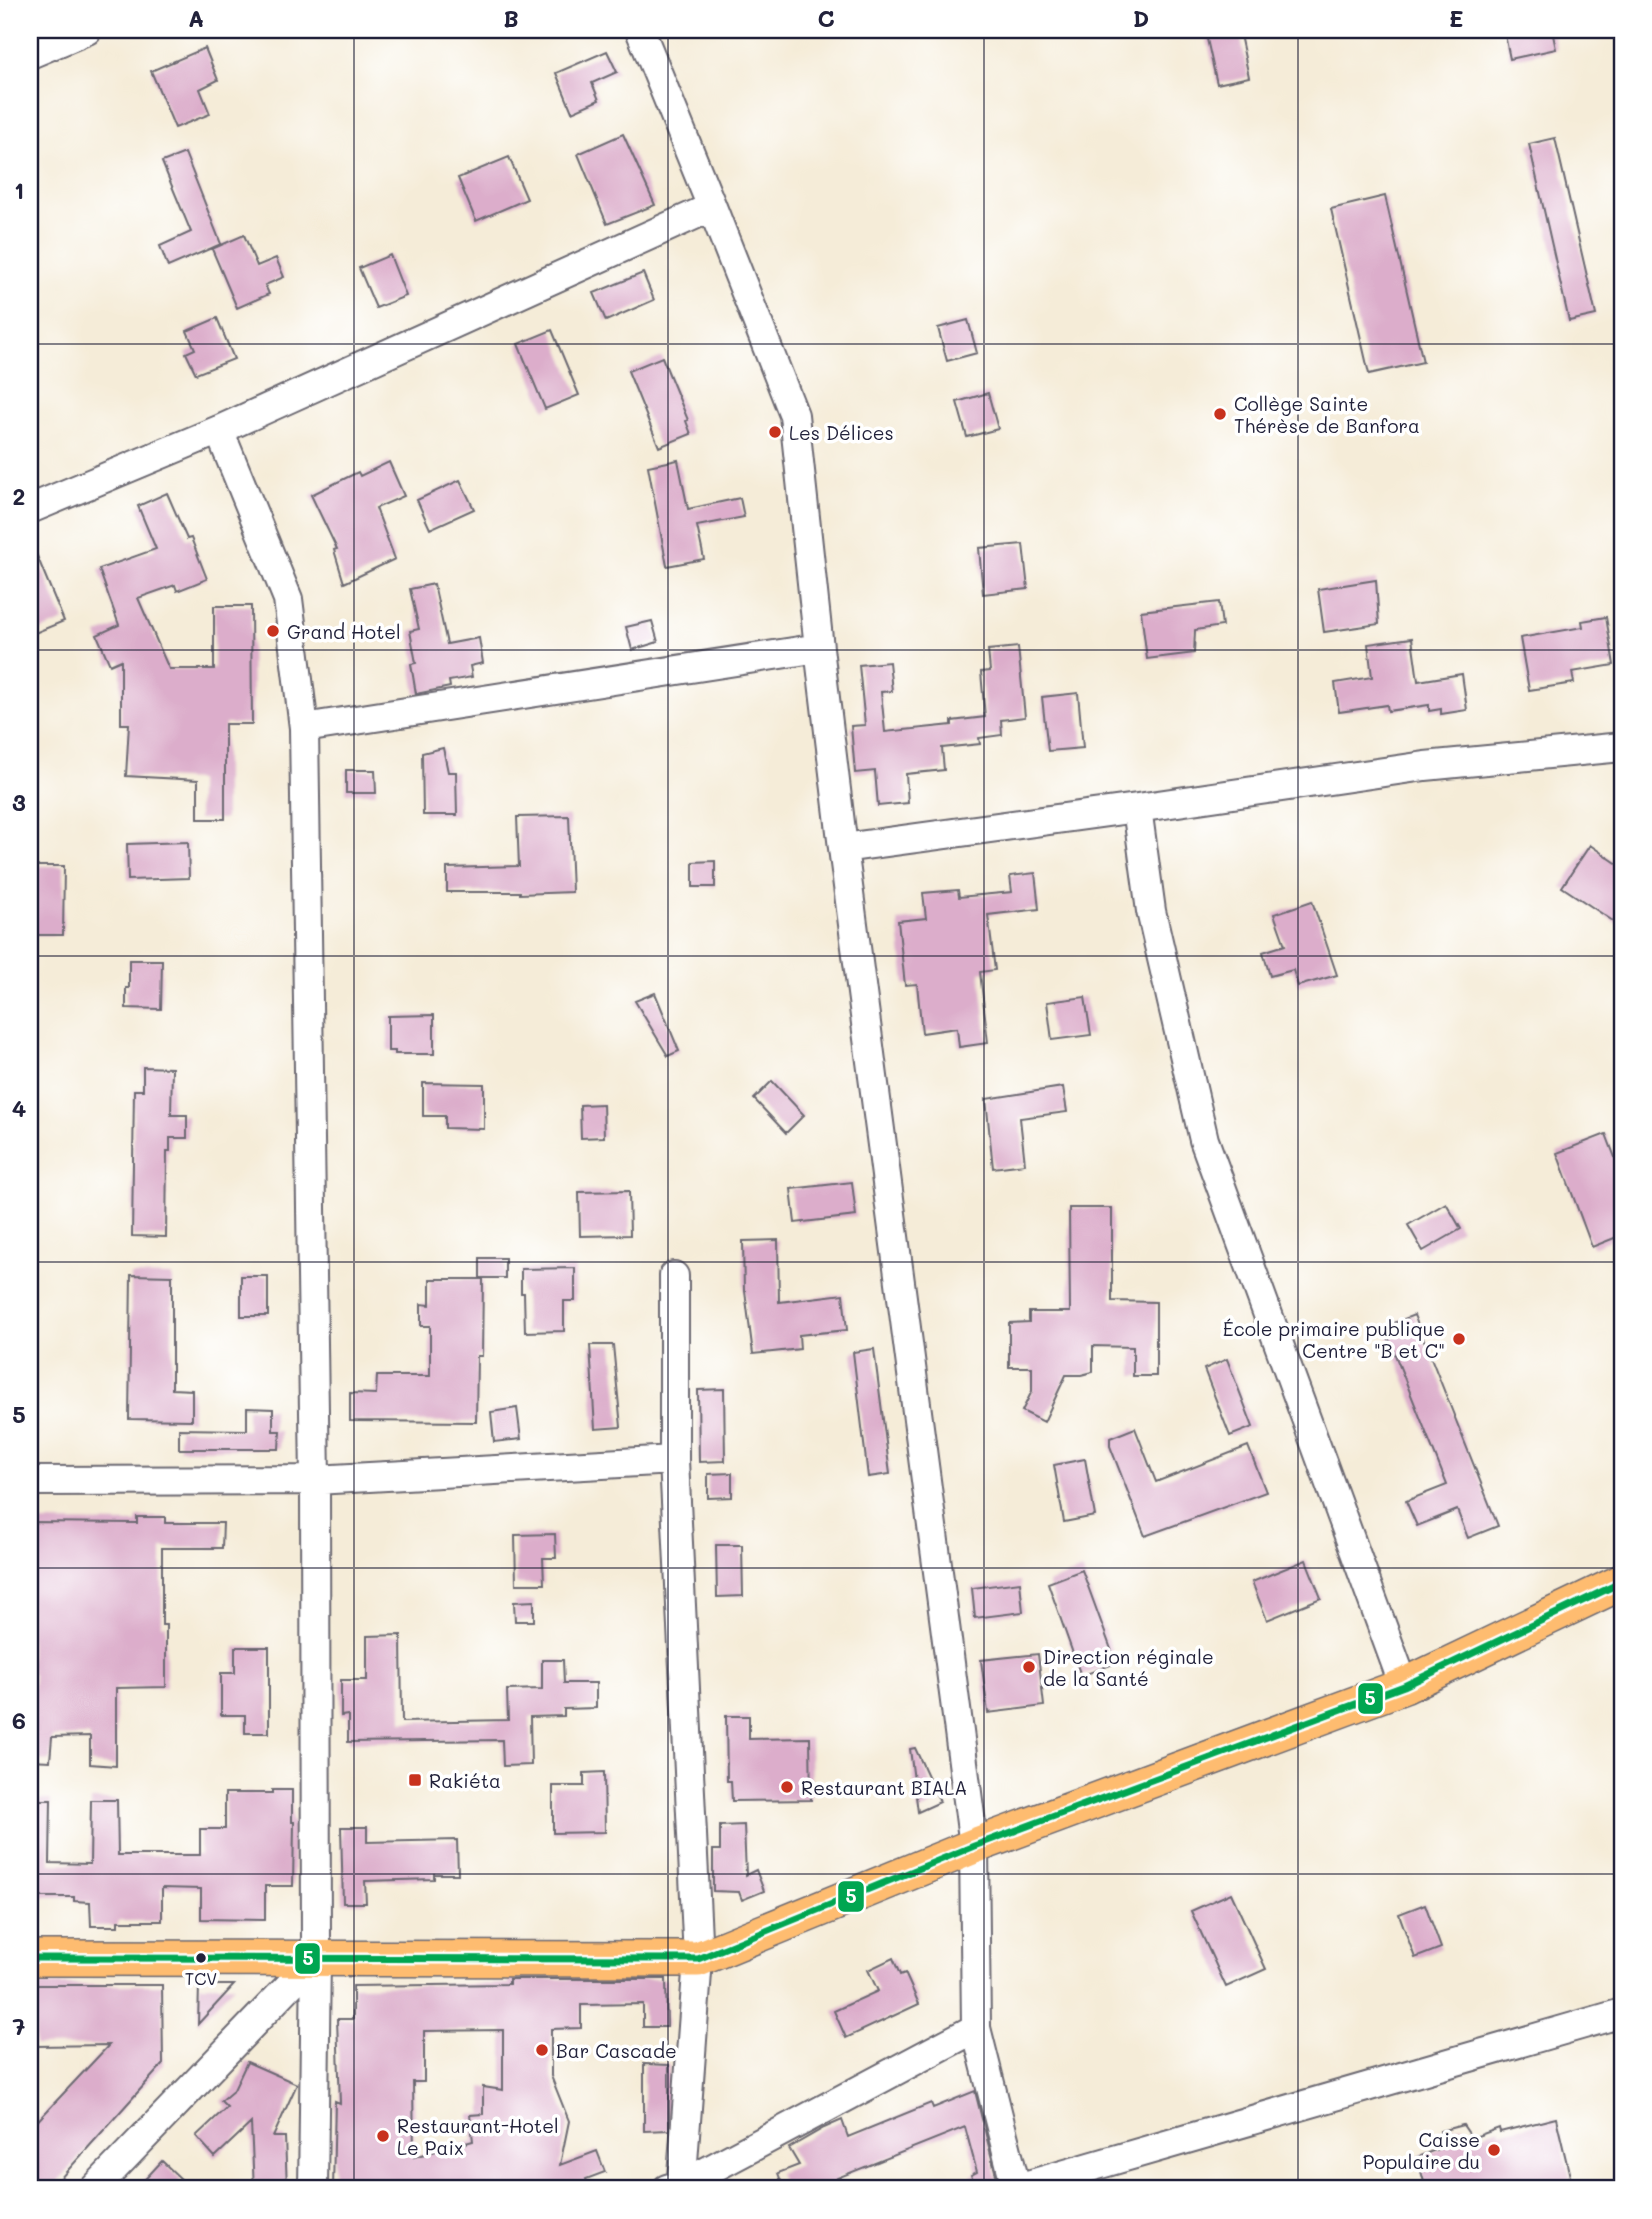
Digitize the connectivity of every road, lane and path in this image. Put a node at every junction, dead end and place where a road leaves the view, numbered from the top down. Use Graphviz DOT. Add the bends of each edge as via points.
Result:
graph roads {
  1 [pos="87,30"];
  2 [pos="640,30"];
  3 [pos="30,54"];
  4 [pos="712,207"];
  5 [pos="219,430"];
  6 [pos="30,509"];
  7 [pos="819,648"];
  8 [pos="304,728"];
  9 [pos="1622,747"];
  10 [pos="1136,808"];
  11 [pos="844,848"];
  12 [pos="674,1276"];
  13 [pos="674,1460"];
  14 [pos="315,1479"];
  15 [pos="30,1481"];
  16 [pos="1622,1582"];
  17 [pos="1404,1686"];
  18 [pos="974,1846"];
  19 [pos="30,1958"];
  20 [pos="316,1958"];
  21 [pos="698,1958"];
  22 [pos="1622,2013"];
  23 [pos="976,2028"];
  24 [pos="675,2188"];
  25 [pos="1015,2188"];
  26 [pos="94,2189"];
  27 [pos="313,2189"];
  1 -- 3 [label="street"];
  2 -- 4 [label="street"];
  4 -- 5 [label="street"];
  4 -- 7 [label="street" via="794,415"];
  5 -- 6 [label="street"];
  5 -- 8 [label="street" via="288,599"];
  7 -- 8 [label="street"];
  7 -- 11 [label="street"];
  8 -- 14 [label="street"];
  9 -- 10 [label="street" via="1425,766"];
  10 -- 11 [label="street"];
  10 -- 17 [label="street" via="1151,911 1204,1140"];
  11 -- 18 [label="street"];
  12 -- 13 [label="street"];
  13 -- 14 [label="street"];
  13 -- 21 [label="street"];
  14 -- 15 [label="street"];
  14 -- 20 [label="street"];
  16 -- 17 [label="main road"];
  17 -- 18 [label="main road"];
  18 -- 21 [label="main road"];
  18 -- 23 [label="street"];
  19 -- 20 [label="main road"];
  20 -- 21 [label="main road"];
  20 -- 26 [label="street"];
  20 -- 27 [label="street"];
  21 -- 24 [label="street"];
  22 -- 25 [label="street"];
  23 -- 24 [label="street"];
  23 -- 25 [label="street"];
}
